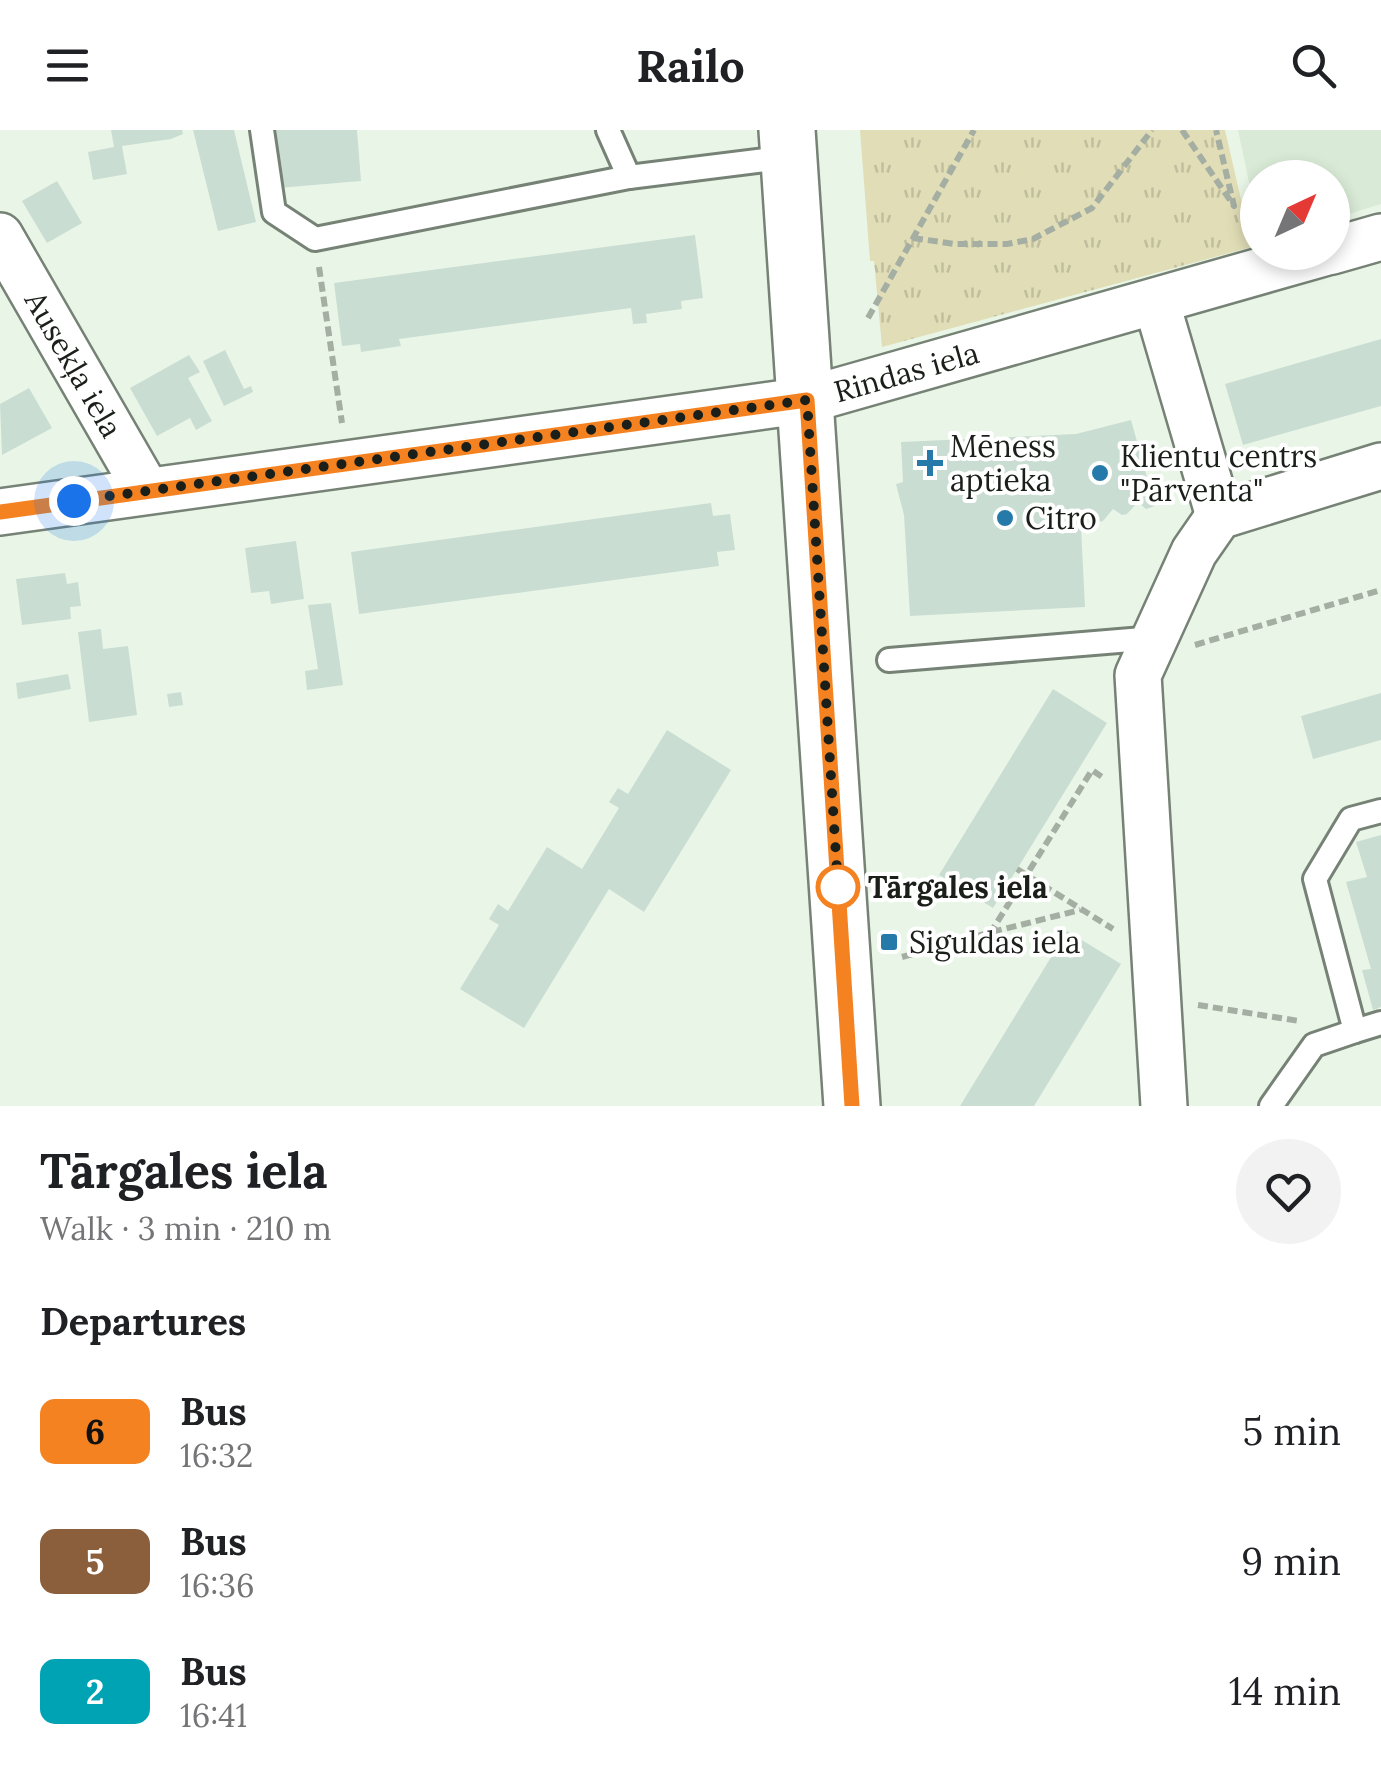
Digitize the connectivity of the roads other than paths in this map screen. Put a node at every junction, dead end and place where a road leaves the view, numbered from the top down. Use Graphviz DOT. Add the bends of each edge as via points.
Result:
graph roads {
  1 [pos="262,130"];
  2 [pos="608,130"];
  3 [pos="788,143"];
  4 [pos="628,177"];
  5 [pos="0,236"];
  6 [pos="1381,237"];
  7 [pos="1350,246"];
  8 [pos="1266,270"];
  9 [pos="1156,301"];
  10 [pos="807,400"];
  11 [pos="1381,466"];
  12 [pos="147,491"];
  13 [pos="0,512"];
  14 [pos="1219,516"];
  15 [pos="1150,649"];
  16 [pos="889,660"];
  17 [pos="1381,810"];
  18 [pos="1381,1023"];
  19 [pos="1346,1034"];
  20 [pos="852,1106"];
  21 [pos="1164,1106"];
  22 [pos="1271,1106"];
  1 -- 4 [label="lane" via="274,212 315,238"];
  2 -- 4 [label="lane"];
  3 -- 4 [label="lane"];
  3 -- 10 [label="street"];
  5 -- 12 [label="street, Ausekļa iela"];
  6 -- 7 [label="street, Rindas iela"];
  8 -- 9 [label="street, Rindas iela"];
  9 -- 10 [label="street, Rindas iela"];
  9 -- 14 [label="street"];
  10 -- 12 [label="street, Rindas iela"];
  10 -- 20 [label="street"];
  11 -- 14 [label="street"];
  12 -- 13 [label="street, Rindas iela"];
  14 -- 15 [label="street" via="1194,552"];
  15 -- 16 [label="lane"];
  15 -- 21 [label="street" via="1138,675"];
  17 -- 19 [label="lane" via="1351,818 1315,879"];
  18 -- 19 [label="lane"];
  19 -- 22 [label="lane" via="1314,1045"];
}
